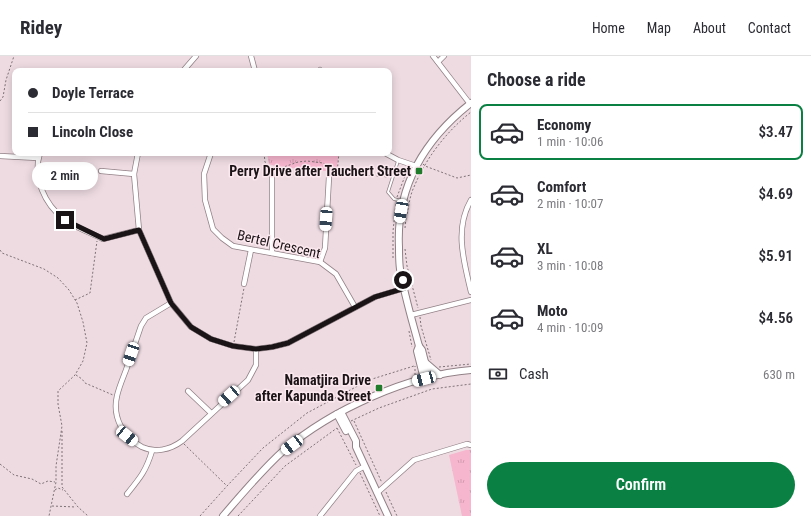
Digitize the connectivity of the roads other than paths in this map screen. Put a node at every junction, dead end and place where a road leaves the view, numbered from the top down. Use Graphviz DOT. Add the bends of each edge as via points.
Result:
graph roads {
  1 [pos="196,56"];
  2 [pos="250,56"];
  3 [pos="434,56"];
  4 [pos="444,56"];
  5 [pos="438,62"];
  6 [pos="186,68"];
  7 [pos="254,68"];
  8 [pos="470,104"];
  9 [pos="0,156"];
  10 [pos="137,156"];
  11 [pos="211,156"];
  12 [pos="391,156"];
  13 [pos="38,158"];
  14 [pos="398,160"];
  15 [pos="416,166"];
  16 [pos="101,171"];
  17 [pos="134,174"];
  18 [pos="272,176"];
  19 [pos="329,176"];
  20 [pos="399,200"];
  21 [pos="471,200"];
  22 [pos="139,230"];
  23 [pos="251,250"];
  24 [pos="272,253"];
  25 [pos="320,262"];
  26 [pos="244,284"];
  27 [pos="405,288"];
  28 [pos="471,292"];
  29 [pos="471,300"];
  30 [pos="171,303"];
  31 [pos="355,307"];
  32 [pos="411,315"];
  33 [pos="256,349"];
  34 [pos="424,365"];
  35 [pos="471,370"];
  36 [pos="440,375"];
  37 [pos="427,378"];
  38 [pos="412,382"];
  39 [pos="188,391"];
  40 [pos="211,413"];
  41 [pos="339,413"];
  42 [pos="471,445"];
  43 [pos="152,450"];
  44 [pos="365,466"];
  45 [pos="377,493"];
  46 [pos="127,494"];
  47 [pos="223,516"];
  48 [pos="320,516"];
  49 [pos="388,516"];
  1 -- 6 [label="street"];
  2 -- 7 [label="street"];
  3 -- 5 [label="street"];
  4 -- 5 [label="street"];
  5 -- 8 [label="street"];
  8 -- 15 [label="street" via="437,134"];
  9 -- 13 [label="street"];
  10 -- 17 [label="street"];
  11 -- 23 [label="street, Bertel Crescent" via="204,174 205,200 213,229 233,246"];
  12 -- 14 [label="street"];
  13 -- 22 [label="street" via="40,185 45,197 65,220 104,239"];
  14 -- 15 [label="street"];
  14 -- 20 [label="lane" via="388,192 391,197"];
  15 -- 20 [label="street"];
  16 -- 17 [label="street"];
  17 -- 22 [label="street"];
  18 -- 24 [label="street"];
  19 -- 25 [label="street" via="325,248"];
  20 -- 27 [label="street" via="400,268"];
  21 -- 28 [label="street" via="463,224 461,245"];
  22 -- 30 [label="street"];
  23 -- 24 [label="street, Bertel Crescent"];
  23 -- 26 [label="street"];
  24 -- 25 [label="street, Bertel Crescent"];
  25 -- 31 [label="street, Bertel Crescent" via="336,274"];
  27 -- 31 [label="street" via="375,297"];
  27 -- 32 [label="street"];
  29 -- 32 [label="street"];
  30 -- 33 [label="street" via="191,327 211,339 233,346"];
  30 -- 43 [label="street" via="146,318 141,326 117,397 116,416 120,428 134,442"];
  31 -- 33 [label="street" via="288,343"];
  32 -- 34 [label="street" via="419,346 417,351"];
  33 -- 40 [label="street" via="256,365 248,380"];
  34 -- 36 [label="street"];
  34 -- 37 [label="street"];
  34 -- 38 [label="street"];
  35 -- 36 [label="street"];
  36 -- 37 [label="street"];
  37 -- 38 [label="street"];
  38 -- 41 [label="street" via="369,398"];
  39 -- 40 [label="street"];
  40 -- 43 [label="street" via="182,441 170,448"];
  41 -- 44 [label="street"];
  41 -- 47 [label="street" via="283,452 248,486"];
  42 -- 45 [label="street" via="414,460"];
  43 -- 46 [label="street" via="148,465"];
  44 -- 45 [label="street"];
  44 -- 48 [label="street" via="356,471"];
  45 -- 49 [label="street"];
}
